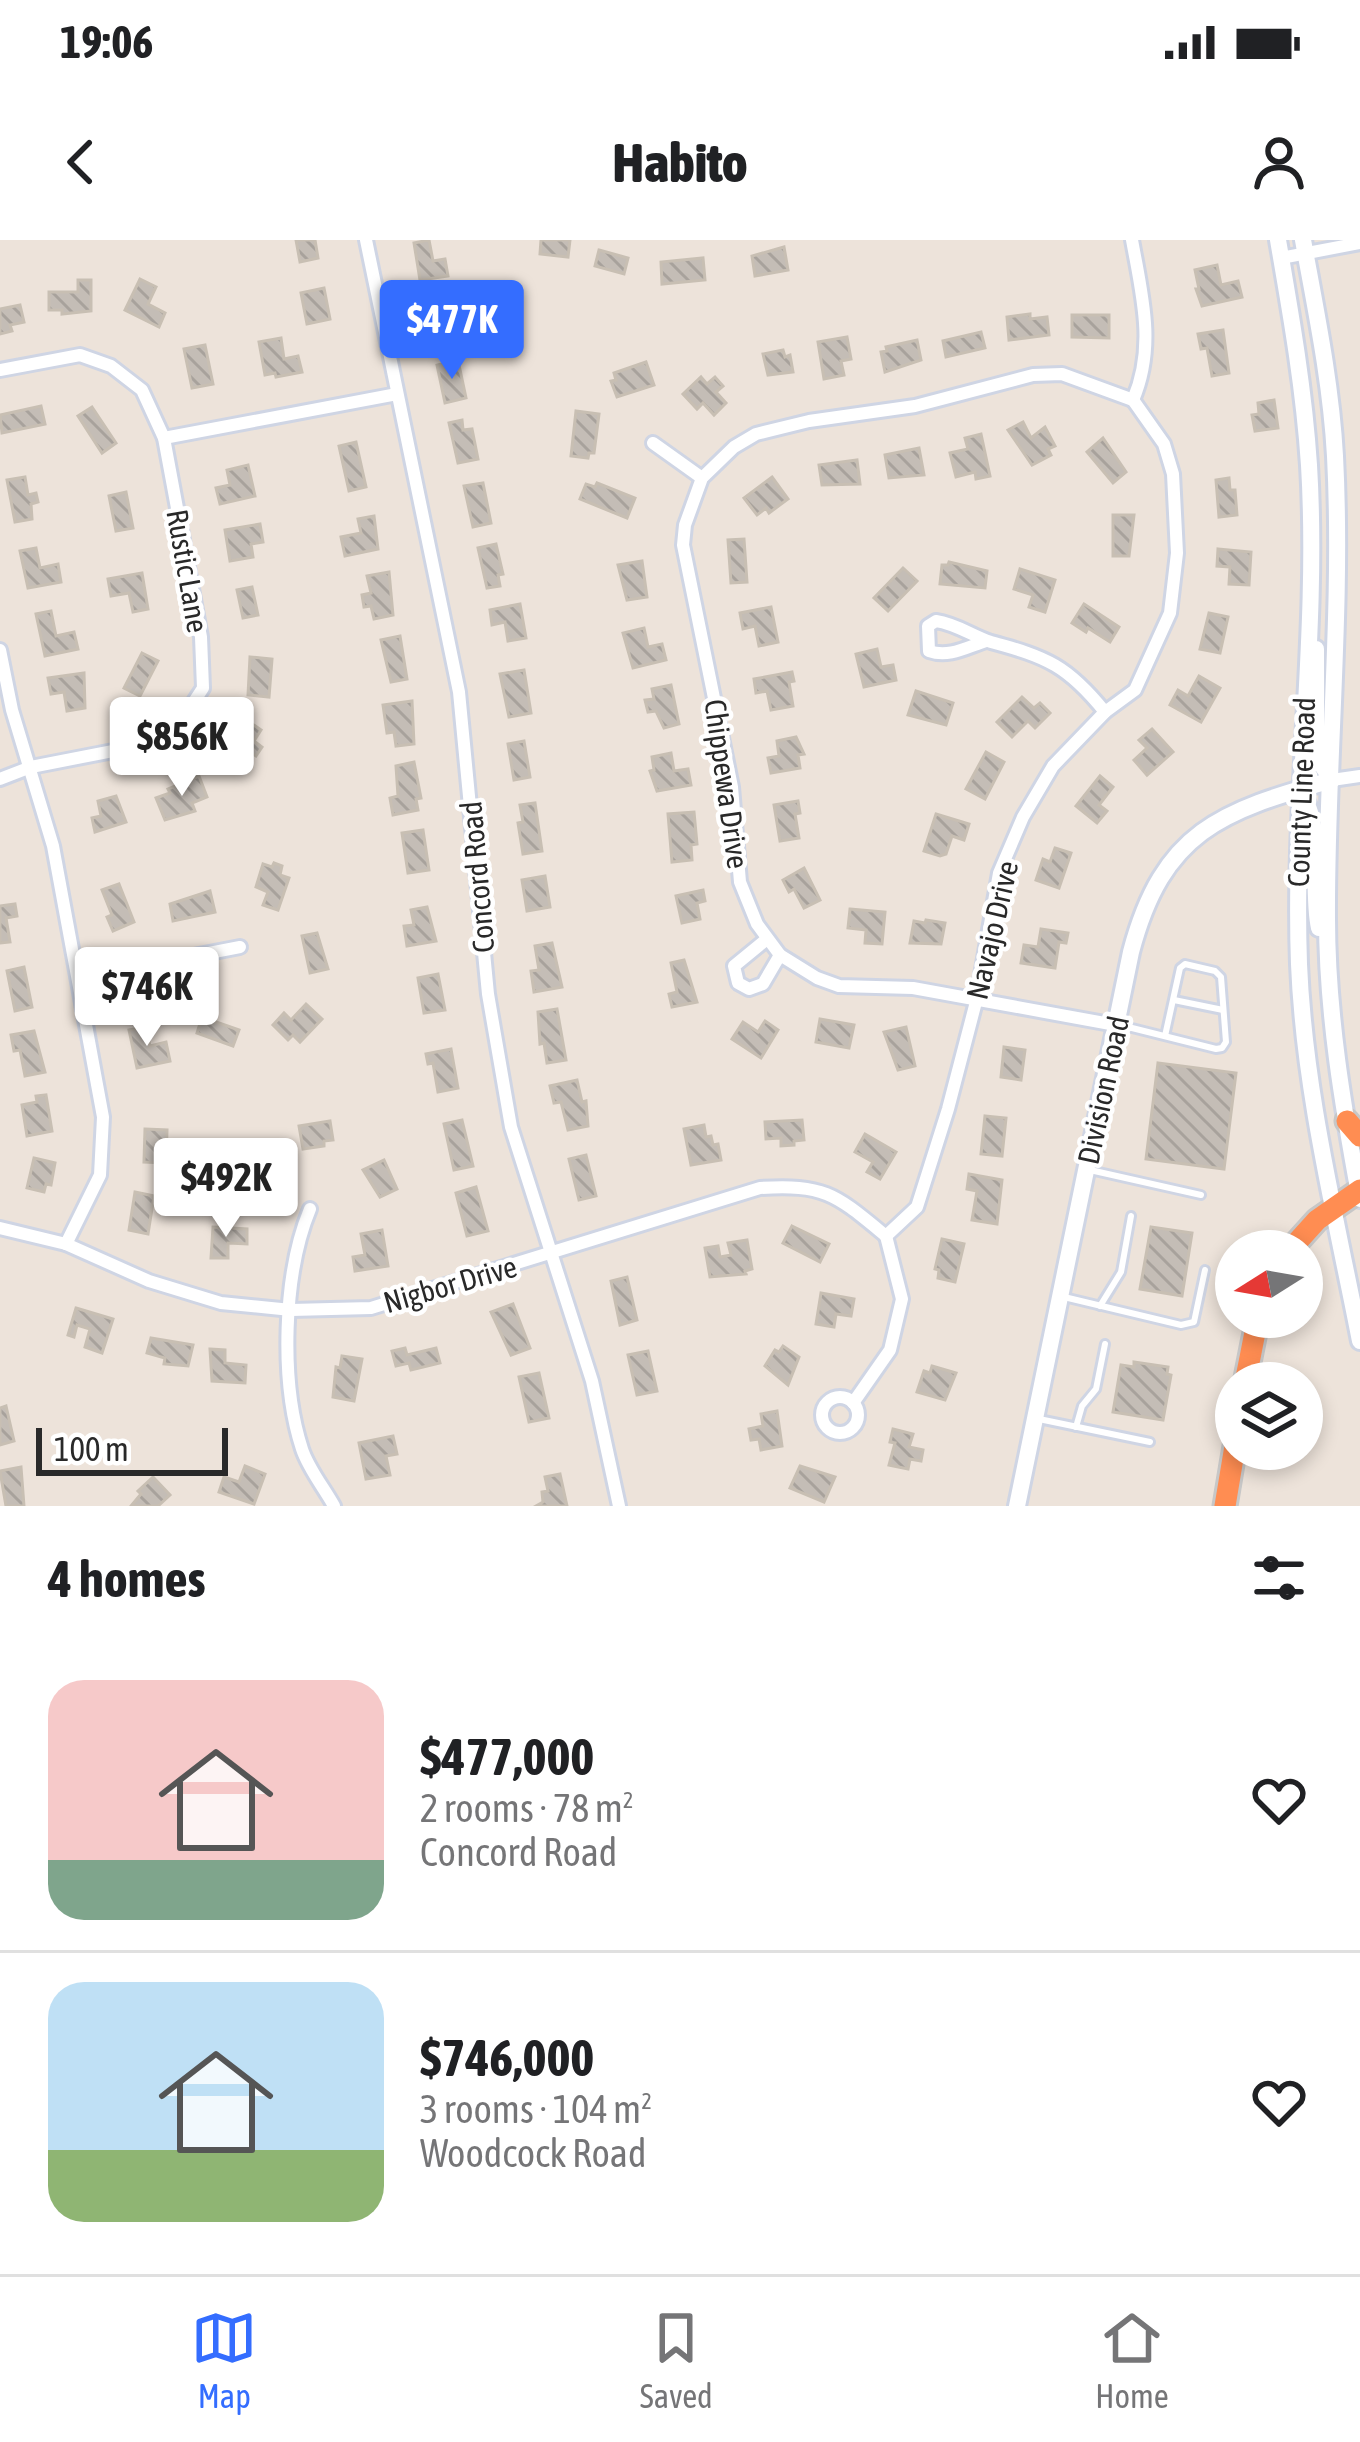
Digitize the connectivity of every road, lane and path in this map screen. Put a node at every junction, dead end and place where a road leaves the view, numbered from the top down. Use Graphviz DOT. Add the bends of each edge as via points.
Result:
graph roads {
  1 [pos="366,240"];
  2 [pos="1132,240"];
  3 [pos="1360,243"];
  4 [pos="1304,247"];
  5 [pos="1279,249"];
  6 [pos="0,370"];
  7 [pos="398,394"];
  8 [pos="1133,400"];
  9 [pos="164,438"];
  10 [pos="653,443"];
  11 [pos="702,478"];
  12 [pos="1309,527"];
  13 [pos="1336,529"];
  14 [pos="1310,601"];
  15 [pos="986,640"];
  16 [pos="0,650"];
  17 [pos="1105,712"];
  18 [pos="31,766"];
  19 [pos="1360,776"];
  20 [pos="0,779"];
  21 [pos="1332,780"];
  22 [pos="1298,790"];
  23 [pos="767,939"];
  24 [pos="240,947"];
  25 [pos="780,955"];
  26 [pos="1328,968"];
  27 [pos="80,978"];
  28 [pos="977,998"];
  29 [pos="1173,1000"];
  30 [pos="1223,1010"];
  31 [pos="1116,1024"];
  32 [pos="1165,1036"];
  33 [pos="1353,1128"];
  34 [pos="1087,1169"];
  35 [pos="1359,1194"];
  36 [pos="1202,1195"];
  37 [pos="1335,1208"];
  38 [pos="310,1209"];
  39 [pos="1131,1216"];
  40 [pos="0,1228"];
  41 [pos="1308,1230"];
  42 [pos="886,1236"];
  43 [pos="66,1244"];
  44 [pos="554,1254"];
  45 [pos="1205,1270"];
  46 [pos="1060,1297"];
  47 [pos="1100,1306"];
  48 [pos="291,1310"];
  49 [pos="1360,1341"];
  50 [pos="1105,1344"];
  51 [pos="853,1403"];
  52 [pos="1035,1418"];
  53 [pos="1076,1427"];
  54 [pos="1150,1442"];
  55 [pos="1231,1470"];
  56 [pos="334,1506"];
  57 [pos="619,1506"];
  58 [pos="1017,1506"];
  59 [pos="1225,1506"];
  1 -- 7 [label="street, Concord Road"];
  2 -- 8 [label="street" via="1148,337"];
  3 -- 4 [label="street"];
  4 -- 5 [label="street"];
  4 -- 13 [label="main road, County Line Road" via="1329,394"];
  5 -- 12 [label="main road, County Line Road" via="1297,345"];
  6 -- 9 [label="street" via="80,355 111,366 142,390"];
  7 -- 9 [label="street"];
  7 -- 44 [label="street, Concord Road" via="459,692 488,994 512,1127"];
  8 -- 11 [label="street" via="1083,379 1033,375 756,434"];
  8 -- 17 [label="street, Navajo Drive" via="1169,459 1178,553 1170,614 1149,664 1135,690"];
  9 -- 18 [label="street, Rustic Lane" via="203,688 180,723 148,744"];
  10 -- 11 [label="street"];
  11 -- 23 [label="street, Chippewa Drive" via="686,525 686,570 732,787 740,882"];
  12 -- 13 [label="main road"];
  12 -- 14 [label="main road, County Line Road"];
  13 -- 21 [label="main road, County Line Road"];
  14 -- 21 [label="main road" via="1316,757"];
  14 -- 22 [label="main road, County Line Road"];
  15 -- 17 [label="street" via="1022,648 1078,679"];
  16 -- 18 [label="street"];
  17 -- 28 [label="street, Navajo Drive" via="1053,766 1023,817 999,873"];
  18 -- 20 [label="street, Rustic Lane"];
  18 -- 27 [label="street"];
  19 -- 21 [label="street"];
  21 -- 22 [label="main road, Division Road"];
  21 -- 26 [label="main road, County Line Road"];
  22 -- 26 [label="main road" via="1310,810 1313,902"];
  22 -- 31 [label="main road, Division Road" via="1215,823 1165,870 1140,919"];
  22 -- 37 [label="main road, County Line Road" via="1301,1004"];
  23 -- 25 [label="street, Chippewa Drive"];
  23 -- 25 [label="street" via="734,966 738,983 763,984"];
  24 -- 27 [label="street"];
  25 -- 28 [label="street, Chippewa Drive" via="839,986"];
  26 -- 33 [label="main road, County Line Road"];
  27 -- 43 [label="street" via="103,1117 100,1174"];
  28 -- 31 [label="street, Chippewa Drive"];
  28 -- 42 [label="street, Navajo Drive" via="917,1207"];
  29 -- 30 [label="lane"];
  29 -- 30 [label="lane" via="1185,964 1221,977"];
  29 -- 32 [label="lane"];
  30 -- 32 [label="lane" via="1222,1048"];
  31 -- 32 [label="lane"];
  31 -- 34 [label="main road, Division Road"];
  33 -- 35 [label="main road, County Line Road"];
  34 -- 36 [label="lane"];
  34 -- 46 [label="main road, Division Road"];
  35 -- 37 [label="highway"];
  37 -- 41 [label="highway"];
  37 -- 49 [label="main road, County Line Road"];
  38 -- 48 [label="street" via="297,1240"];
  39 -- 47 [label="lane" via="1121,1271"];
  40 -- 43 [label="street, Nigbor Drive"];
  42 -- 44 [label="street, Nigbor Drive" via="807,1185 760,1188"];
  42 -- 51 [label="street" via="902,1299 890,1350"];
  43 -- 48 [label="street, Nigbor Drive" via="220,1303"];
  44 -- 48 [label="street, Nigbor Drive" via="371,1307"];
  44 -- 57 [label="street, Concord Road"];
  45 -- 47 [label="lane" via="1194,1322"];
  46 -- 47 [label="lane"];
  46 -- 52 [label="main road, Division Road"];
  48 -- 56 [label="street" via="285,1370 302,1452"];
  50 -- 53 [label="lane" via="1096,1389"];
  52 -- 53 [label="lane"];
  52 -- 58 [label="main road, Division Road"];
  53 -- 54 [label="lane"];
  55 -- 59 [label="highway"];
}
